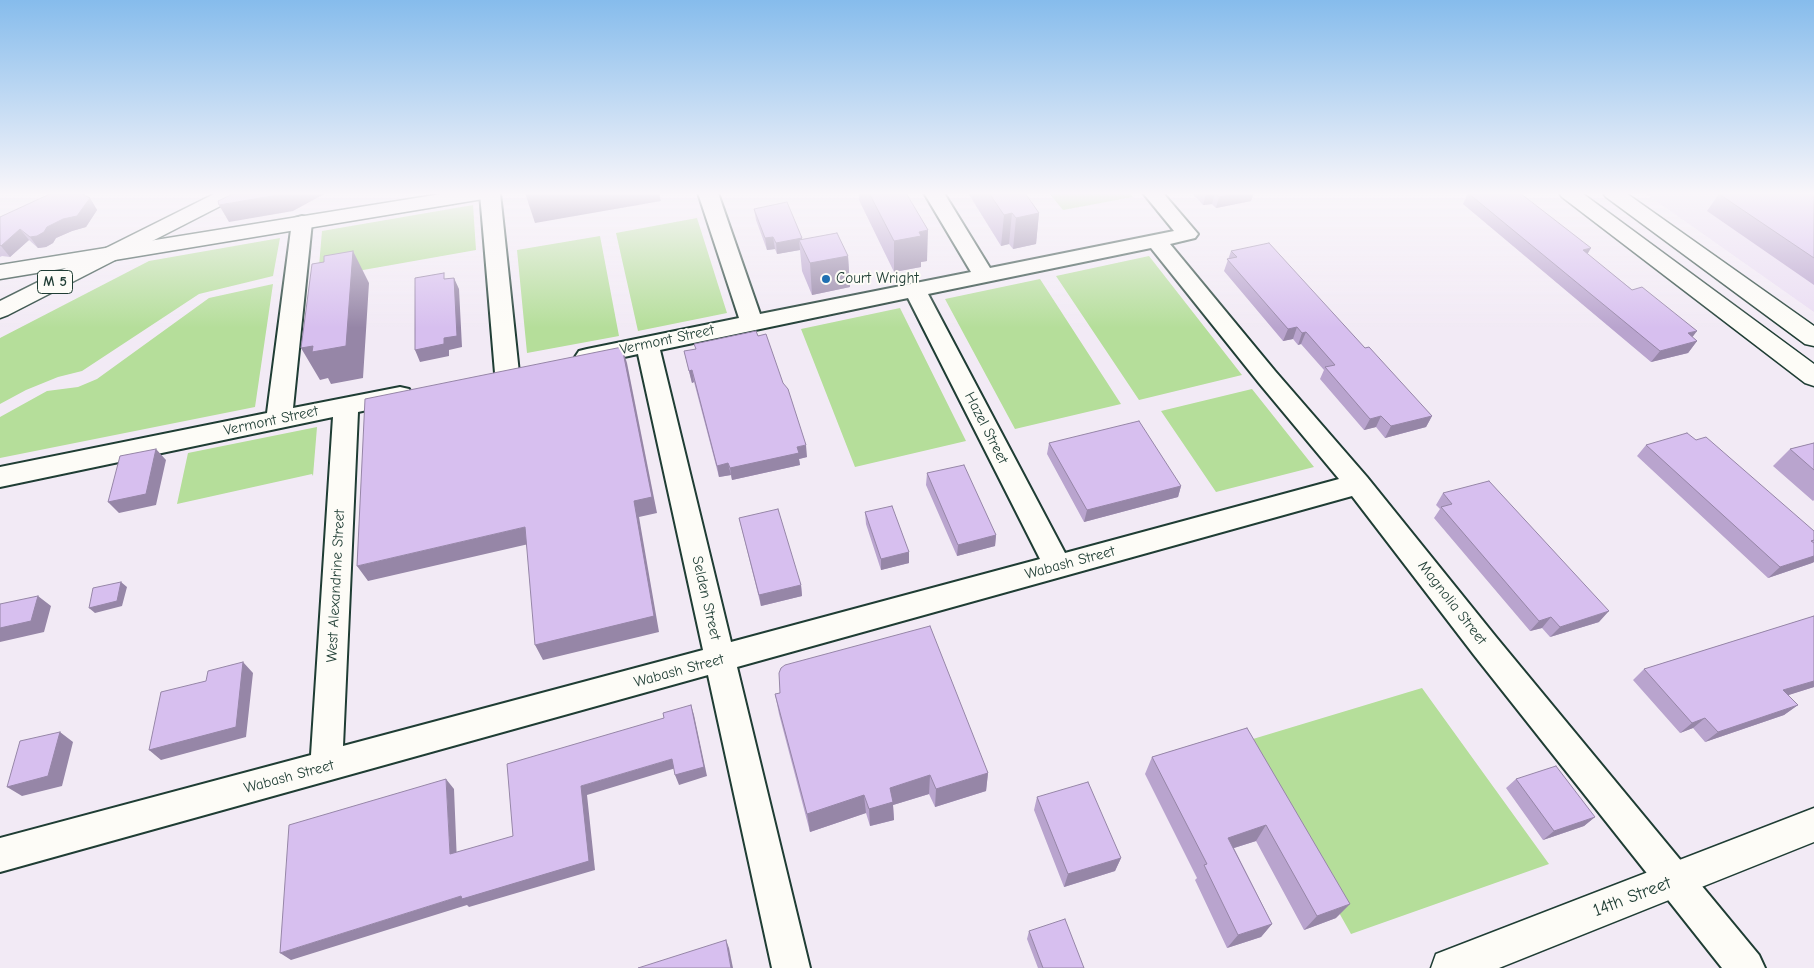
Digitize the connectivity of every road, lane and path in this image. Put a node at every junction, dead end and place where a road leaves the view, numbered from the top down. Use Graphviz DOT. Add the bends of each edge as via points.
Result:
graph roads {
  1 [pos="141,238"];
  2 [pos="205,238"];
  3 [pos="300,238"];
  4 [pos="494,238"];
  5 [pos="723,238"];
  6 [pos="962,238"];
  7 [pos="1166,238"];
  8 [pos="1629,238"];
  9 [pos="1675,238"];
  10 [pos="1156,240"];
  11 [pos="1682,243"];
  12 [pos="1645,250"];
  13 [pos="110,254"];
  14 [pos="0,272"];
  15 [pos="984,275"];
  16 [pos="915,290"];
  17 [pos="1754,296"];
  18 [pos="1717,304"];
  19 [pos="0,310"];
  20 [pos="752,323"];
  21 [pos="1814,338"];
  22 [pos="647,344"];
  23 [pos="564,361"];
  24 [pos="507,373"];
  25 [pos="1814,378"];
  26 [pos="422,390"];
  27 [pos="346,406"];
  28 [pos="279,420"];
  29 [pos="3,484"];
  30 [pos="1358,484"];
  31 [pos="1058,566"];
  32 [pos="720,660"];
  33 [pos="326,767"];
  34 [pos="1814,825"];
  35 [pos="0,855"];
  36 [pos="1675,880"];
  37 [pos="791,968"];
  38 [pos="1450,968"];
  39 [pos="1746,968"];
  1 -- 13 [label="main road, M 5"];
  2 -- 13 [label="main road"];
  3 -- 28 [label="street"];
  4 -- 24 [label="street"];
  5 -- 20 [label="street"];
  6 -- 15 [label="street"];
  7 -- 10 [label="street, Vermont Street"];
  8 -- 12 [label="main road"];
  9 -- 11 [label="main road"];
  10 -- 15 [label="street, Vermont Street"];
  10 -- 30 [label="street, Magnolia Street"];
  11 -- 12 [label="main road" via="1689,255 1684,260"];
  11 -- 17 [label="main road"];
  12 -- 18 [label="main road"];
  13 -- 14 [label="main road"];
  13 -- 19 [label="main road, M 5"];
  15 -- 16 [label="street, Vermont Street"];
  16 -- 20 [label="street, Vermont Street"];
  16 -- 31 [label="street, Hazel Street"];
  17 -- 18 [label="main road" via="1734,289 1722,289"];
  17 -- 21 [label="main road"];
  18 -- 25 [label="main road"];
  20 -- 22 [label="street, Vermont Street"];
  22 -- 23 [label="street, Vermont Street"];
  22 -- 32 [label="street, Selden Street"];
  26 -- 27 [label="street, Vermont Street"];
  27 -- 28 [label="street, Vermont Street"];
  27 -- 33 [label="street, West Alexandrine Street"];
  28 -- 29 [label="street, Vermont Street"];
  30 -- 31 [label="street, Wabash Street"];
  30 -- 36 [label="street, Magnolia Street"];
  31 -- 32 [label="street, Wabash Street"];
  32 -- 33 [label="street, Wabash Street"];
  32 -- 37 [label="street, Selden Street"];
  33 -- 35 [label="street, Wabash Street"];
  34 -- 36 [label="main road, 14th Street"];
  36 -- 38 [label="main road, 14th Street"];
  36 -- 39 [label="street, Magnolia Street"];
}
